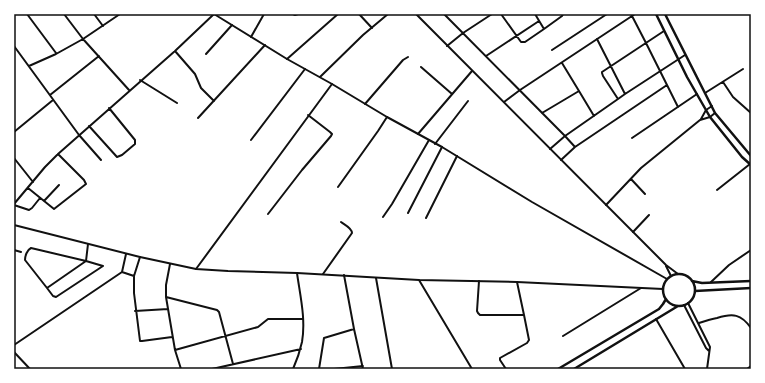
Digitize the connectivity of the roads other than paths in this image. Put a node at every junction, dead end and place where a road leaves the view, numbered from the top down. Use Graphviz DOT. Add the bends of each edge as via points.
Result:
graph roads {
  1 [pos="27,14"];
  2 [pos="64,14"];
  3 [pos="94,14"];
  4 [pos="120,14"];
  5 [pos="214,14"];
  6 [pos="264,14"];
  7 [pos="293,14"];
  8 [pos="298,14"];
  9 [pos="338,14"];
  10 [pos="359,14"];
  11 [pos="388,14"];
  12 [pos="416,14"];
  13 [pos="444,14"];
  14 [pos="492,14"];
  15 [pos="501,14"];
  16 [pos="535,14"];
  17 [pos="564,14"];
  18 [pos="607,14"];
  19 [pos="656,14"];
  20 [pos="665,14"];
  21 [pos="633,15"];
  22 [pos="539,21"];
  23 [pos="232,25"];
  24 [pos="103,26"];
  25 [pos="372,28"];
  26 [pos="544,29"];
  27 [pos="664,30"];
  28 [pos="463,33"];
  29 [pos="251,36"];
  30 [pos="516,36"];
  31 [pos="83,39"];
  32 [pos="597,39"];
  33 [pos="646,42"];
  34 [pos="265,45"];
  35 [pos="14,46"];
  36 [pos="447,46"];
  37 [pos="552,50"];
  38 [pos="175,51"];
  39 [pos="56,54"];
  40 [pos="206,54"];
  41 [pos="686,54"];
  42 [pos="99,56"];
  43 [pos="486,56"];
  44 [pos="408,57"];
  45 [pos="287,59"];
  46 [pos="678,59"];
  47 [pos="561,62"];
  48 [pos="29,66"];
  49 [pos="611,66"];
  50 [pos="421,67"];
  51 [pos="305,69"];
  52 [pos="743,69"];
  53 [pos="660,70"];
  54 [pos="472,71"];
  55 [pos="320,77"];
  56 [pos="140,80"];
  57 [pos="723,82"];
  58 [pos="332,84"];
  59 [pos="667,85"];
  60 [pos="129,90"];
  61 [pos="520,90"];
  62 [pos="579,91"];
  63 [pos="705,93"];
  64 [pos="452,94"];
  65 [pos="625,94"];
  66 [pos="697,94"];
  67 [pos="50,95"];
  68 [pos="618,99"];
  69 [pos="54,100"];
  70 [pos="214,101"];
  71 [pos="468,101"];
  72 [pos="504,102"];
  73 [pos="177,103"];
  74 [pos="365,104"];
  75 [pos="712,106"];
  76 [pos="678,107"];
  77 [pos="109,108"];
  78 [pos="706,110"];
  79 [pos="542,113"];
  80 [pos="715,113"];
  81 [pos="751,113"];
  82 [pos="308,115"];
  83 [pos="594,116"];
  84 [pos="387,117"];
  85 [pos="710,117"];
  86 [pos="198,118"];
  87 [pos="700,120"];
  88 [pos="89,126"];
  89 [pos="14,132"];
  90 [pos="418,134"];
  91 [pos="79,135"];
  92 [pos="565,136"];
  93 [pos="632,138"];
  94 [pos="251,140"];
  95 [pos="429,140"];
  96 [pos="435,144"];
  97 [pos="442,147"];
  98 [pos="576,147"];
  99 [pos="550,149"];
  100 [pos="58,154"];
  101 [pos="750,154"];
  102 [pos="457,156"];
  103 [pos="14,158"];
  104 [pos="101,160"];
  105 [pos="561,160"];
  106 [pos="751,165"];
  107 [pos="630,179"];
  108 [pos="33,182"];
  109 [pos="59,185"];
  110 [pos="338,187"];
  111 [pos="28,188"];
  112 [pos="717,190"];
  113 [pos="645,194"];
  114 [pos="40,198"];
  115 [pos="44,201"];
  116 [pos="14,205"];
  117 [pos="606,205"];
  118 [pos="408,212"];
  119 [pos="268,214"];
  120 [pos="649,215"];
  121 [pos="383,217"];
  122 [pos="426,218"];
  123 [pos="341,222"];
  124 [pos="14,225"];
  125 [pos="633,232"];
  126 [pos="88,244"];
  127 [pos="14,250"];
  128 [pos="751,250"];
  129 [pos="21,252"];
  130 [pos="126,253"];
  131 [pos="140,257"];
  132 [pos="86,261"];
  133 [pos="170,264"];
  134 [pos="666,265"];
  135 [pos="196,269"];
  136 [pos="122,272"];
  137 [pos="297,272"];
  138 [pos="323,274"];
  139 [pos="678,274"];
  140 [pos="344,275"];
  141 [pos="134,276"];
  142 [pos="671,276"];
  143 [pos="376,278"];
  144 [pos="419,280"];
  145 [pos="667,280"];
  146 [pos="479,281"];
  147 [pos="692,281"];
  148 [pos="751,281"];
  149 [pos="516,282"];
  150 [pos="710,283"];
  151 [pos="47,288"];
  152 [pos="641,288"];
  153 [pos="751,288"];
  154 [pos="663,289"];
  155 [pos="695,291"];
  156 [pos="166,297"];
  157 [pos="666,299"];
  158 [pos="688,303"];
  159 [pos="684,305"];
  160 [pos="678,306"];
  161 [pos="168,309"];
  162 [pos="136,310"];
  163 [pos="524,314"];
  164 [pos="303,319"];
  165 [pos="656,319"];
  166 [pos="699,323"];
  167 [pos="354,328"];
  168 [pos="751,328"];
  169 [pos="226,336"];
  170 [pos="563,336"];
  171 [pos="172,337"];
  172 [pos="14,345"];
  173 [pos="301,349"];
  174 [pos="175,350"];
  175 [pos="709,351"];
  176 [pos="14,352"];
  177 [pos="233,364"];
  178 [pos="363,366"];
  179 [pos="751,366"];
  180 [pos="30,369"];
  181 [pos="181,369"];
  182 [pos="212,369"];
  183 [pos="293,369"];
  184 [pos="319,369"];
  185 [pos="334,369"];
  186 [pos="363,369"];
  187 [pos="392,369"];
  188 [pos="472,369"];
  189 [pos="506,369"];
  190 [pos="558,369"];
  191 [pos="574,369"];
  192 [pos="686,369"];
  193 [pos="707,369"];
  194 [pos="747,369"];
  1 -- 39 [label="street"];
  2 -- 31 [label="street"];
  3 -- 24 [label="street"];
  4 -- 24 [label="street"];
  5 -- 23 [label="street"];
  5 -- 38 [label="street"];
  6 -- 29 [label="street"];
  7 -- 8 [label="street"];
  9 -- 45 [label="street"];
  10 -- 25 [label="street"];
  11 -- 25 [label="street"];
  12 -- 36 [label="street"];
  13 -- 28 [label="street"];
  14 -- 28 [label="street"];
  15 -- 30 [label="street"];
  16 -- 22 [label="street"];
  17 -- 26 [label="street"];
  18 -- 37 [label="street"];
  19 -- 27 [label="main road"];
  20 -- 41 [label="main road"];
  21 -- 32 [label="street"];
  21 -- 33 [label="street"];
  22 -- 26 [label="street"];
  22 -- 30 [label="street"];
  23 -- 29 [label="street"];
  23 -- 40 [label="street"];
  24 -- 31 [label="street"];
  25 -- 55 [label="street"];
  26 -- 30 [label="street" via="523,42"];
  27 -- 33 [label="street"];
  27 -- 46 [label="main road"];
  28 -- 36 [label="street"];
  28 -- 43 [label="street"];
  29 -- 34 [label="street"];
  30 -- 43 [label="street"];
  31 -- 39 [label="street"];
  31 -- 42 [label="street"];
  32 -- 47 [label="street"];
  32 -- 49 [label="street"];
  33 -- 49 [label="street"];
  33 -- 53 [label="street"];
  34 -- 45 [label="street"];
  34 -- 70 [label="street"];
  35 -- 48 [label="street"];
  36 -- 54 [label="street"];
  38 -- 56 [label="street"];
  38 -- 70 [label="street" via="195,74 201,88"];
  39 -- 48 [label="street"];
  41 -- 46 [label="street"];
  41 -- 63 [label="main road"];
  42 -- 60 [label="street"];
  42 -- 67 [label="street"];
  43 -- 61 [label="street"];
  44 -- 74 [label="street"];
  45 -- 51 [label="street"];
  46 -- 53 [label="street"];
  46 -- 66 [label="main road"];
  47 -- 61 [label="street"];
  47 -- 62 [label="street"];
  48 -- 67 [label="street"];
  49 -- 65 [label="street"];
  49 -- 68 [label="street" via="602,74"];
  50 -- 64 [label="street"];
  51 -- 55 [label="street"];
  51 -- 94 [label="street"];
  52 -- 57 [label="street"];
  53 -- 59 [label="street"];
  53 -- 65 [label="street"];
  54 -- 64 [label="street"];
  54 -- 72 [label="street"];
  55 -- 58 [label="street"];
  56 -- 60 [label="street"];
  56 -- 73 [label="street"];
  57 -- 63 [label="street"];
  57 -- 81 [label="street" via="733,97"];
  58 -- 74 [label="street"];
  58 -- 82 [label="street"];
  59 -- 76 [label="street"];
  59 -- 98 [label="street"];
  60 -- 77 [label="street"];
  61 -- 72 [label="street"];
  61 -- 79 [label="street"];
  62 -- 79 [label="street"];
  62 -- 83 [label="street"];
  63 -- 75 [label="main road"];
  64 -- 90 [label="street"];
  65 -- 68 [label="street"];
  66 -- 76 [label="street"];
  66 -- 78 [label="main road"];
  67 -- 69 [label="street"];
  68 -- 83 [label="street"];
  69 -- 89 [label="street"];
  69 -- 91 [label="street"];
  70 -- 86 [label="street"];
  71 -- 96 [label="street"];
  72 -- 99 [label="street"];
  74 -- 84 [label="street"];
  75 -- 78 [label="street"];
  75 -- 80 [label="main road"];
  76 -- 93 [label="street"];
  77 -- 88 [label="street"];
  77 -- 88 [label="street" via="136,144 117,157"];
  78 -- 85 [label="main road"];
  78 -- 87 [label="street"];
  79 -- 92 [label="street"];
  80 -- 85 [label="street"];
  80 -- 101 [label="main road"];
  82 -- 119 [label="street" via="332,134"];
  82 -- 135 [label="street"];
  83 -- 92 [label="street"];
  84 -- 90 [label="street"];
  84 -- 110 [label="street"];
  85 -- 87 [label="street"];
  85 -- 106 [label="main road"];
  87 -- 107 [label="street"];
  88 -- 91 [label="street"];
  90 -- 95 [label="street"];
  91 -- 100 [label="street"];
  91 -- 104 [label="street"];
  92 -- 98 [label="street"];
  92 -- 99 [label="street"];
  95 -- 96 [label="street"];
  95 -- 121 [label="street"];
  96 -- 97 [label="street"];
  97 -- 102 [label="street"];
  97 -- 118 [label="street"];
  98 -- 105 [label="street"];
  99 -- 105 [label="street"];
  100 -- 108 [label="street"];
  100 -- 115 [label="street" via="86,184 56,208 52,208"];
  102 -- 122 [label="street"];
  102 -- 145 [label="street"];
  103 -- 108 [label="street"];
  105 -- 117 [label="street"];
  106 -- 112 [label="street"];
  107 -- 113 [label="street"];
  107 -- 117 [label="street"];
  108 -- 111 [label="street"];
  109 -- 115 [label="street"];
  111 -- 114 [label="street"];
  111 -- 116 [label="street"];
  114 -- 115 [label="street"];
  114 -- 116 [label="street" via="29,210"];
  117 -- 125 [label="street"];
  120 -- 125 [label="street"];
  123 -- 138 [label="street" via="351,229 352,233"];
  124 -- 126 [label="street"];
  125 -- 134 [label="street"];
  126 -- 130 [label="street"];
  126 -- 132 [label="street"];
  127 -- 129 [label="street"];
  128 -- 150 [label="street" via="729,265"];
  130 -- 131 [label="street"];
  130 -- 136 [label="street"];
  131 -- 133 [label="street"];
  131 -- 141 [label="street"];
  132 -- 151 [label="street"];
  132 -- 151 [label="street" via="103,266 56,297"];
  132 -- 151 [label="street" via="30,248 25,260"];
  133 -- 135 [label="street"];
  133 -- 156 [label="street"];
  134 -- 139 [label="street"];
  134 -- 142 [label="street"];
  135 -- 137 [label="street"];
  136 -- 141 [label="street"];
  136 -- 172 [label="street"];
  137 -- 138 [label="street"];
  137 -- 164 [label="street"];
  138 -- 140 [label="street"];
  139 -- 142 [label="main road"];
  139 -- 147 [label="main road"];
  140 -- 143 [label="street"];
  140 -- 167 [label="street"];
  141 -- 162 [label="street"];
  142 -- 145 [label="main road"];
  143 -- 144 [label="street"];
  143 -- 187 [label="street"];
  144 -- 146 [label="street"];
  144 -- 188 [label="street"];
  145 -- 154 [label="main road"];
  146 -- 149 [label="street"];
  146 -- 163 [label="street" via="477,311 480,315"];
  147 -- 150 [label="main road"];
  147 -- 155 [label="main road"];
  148 -- 150 [label="main road"];
  149 -- 152 [label="street"];
  149 -- 163 [label="street"];
  152 -- 154 [label="street"];
  152 -- 170 [label="street"];
  153 -- 155 [label="main road"];
  154 -- 157 [label="main road"];
  155 -- 158 [label="main road"];
  156 -- 161 [label="street"];
  156 -- 169 [label="street" via="218,311"];
  157 -- 160 [label="main road"];
  157 -- 190 [label="main road" via="659,309"];
  158 -- 159 [label="main road"];
  158 -- 166 [label="street"];
  159 -- 160 [label="main road"];
  159 -- 175 [label="street"];
  160 -- 165 [label="main road"];
  161 -- 162 [label="street"];
  161 -- 171 [label="street"];
  162 -- 171 [label="street" via="140,341"];
  163 -- 189 [label="street" via="529,340 500,358"];
  164 -- 169 [label="street" via="268,319 258,327"];
  164 -- 173 [label="street"];
  165 -- 191 [label="main road"];
  165 -- 192 [label="street"];
  166 -- 168 [label="street" via="736,315"];
  166 -- 175 [label="street"];
  167 -- 178 [label="street"];
  167 -- 184 [label="street" via="324,338"];
  169 -- 174 [label="street"];
  169 -- 177 [label="street"];
  171 -- 174 [label="street"];
  173 -- 177 [label="street"];
  173 -- 183 [label="street"];
  174 -- 181 [label="street"];
  175 -- 193 [label="street"];
  176 -- 180 [label="street"];
  177 -- 182 [label="street"];
  178 -- 185 [label="street"];
  178 -- 186 [label="street"];
  179 -- 194 [label="street"];
}
